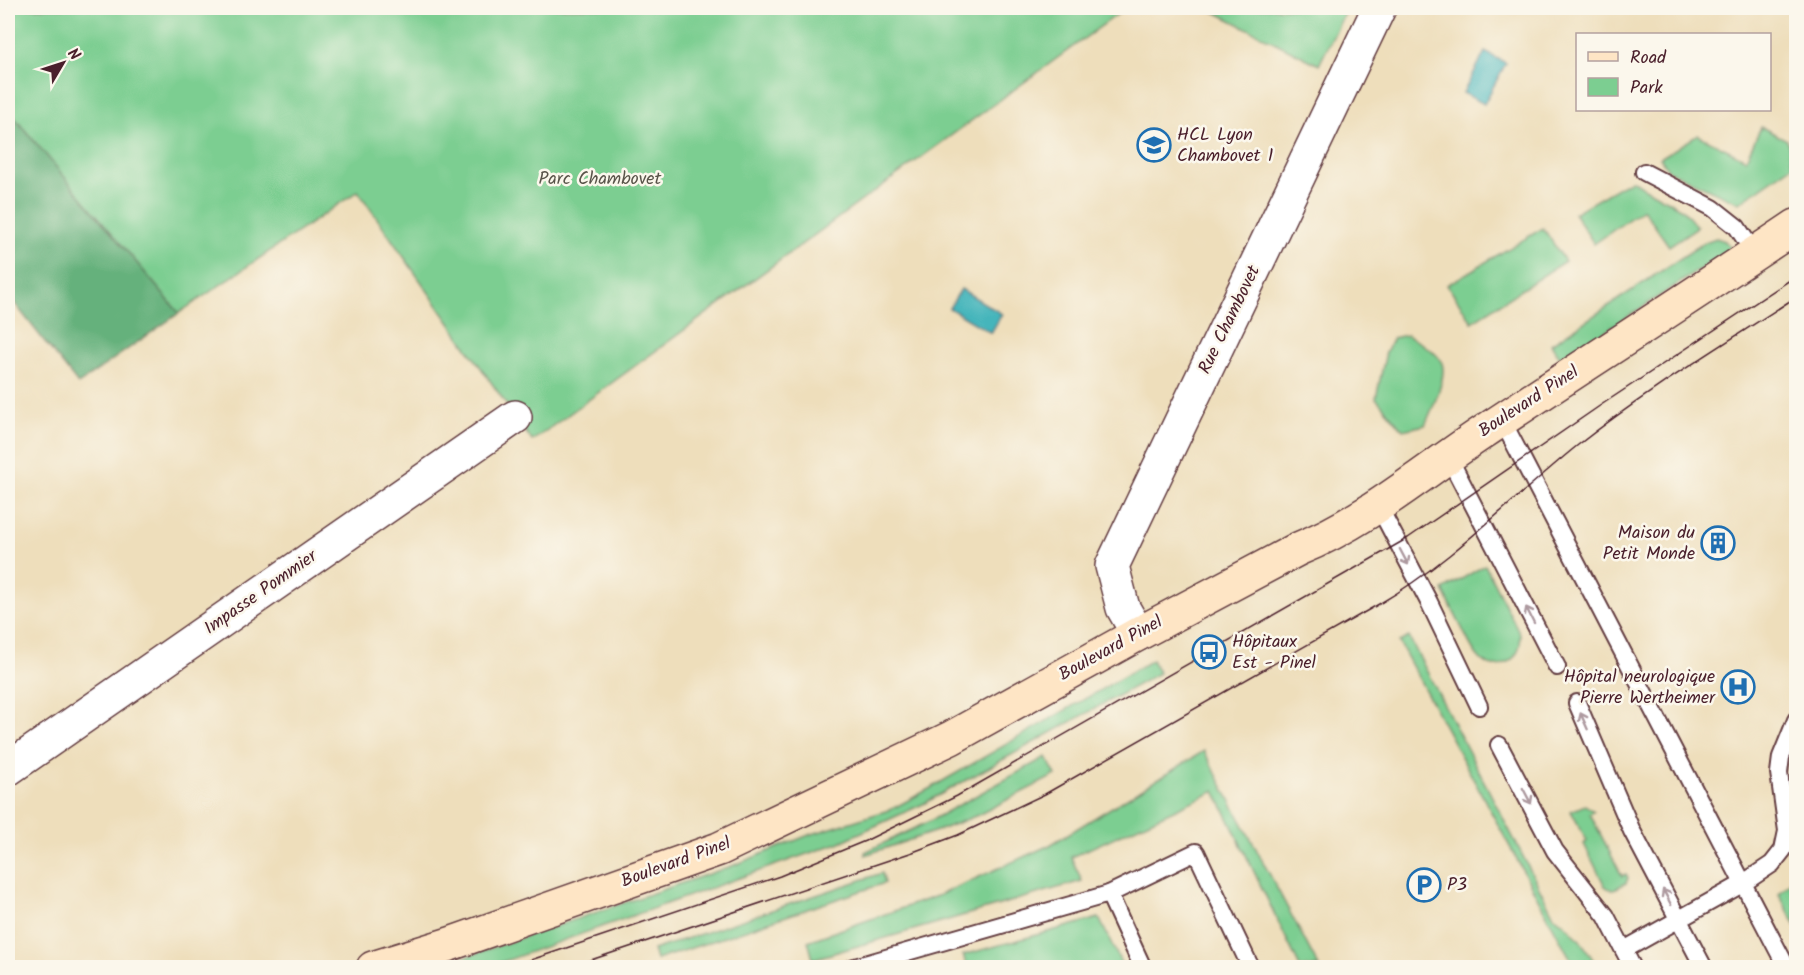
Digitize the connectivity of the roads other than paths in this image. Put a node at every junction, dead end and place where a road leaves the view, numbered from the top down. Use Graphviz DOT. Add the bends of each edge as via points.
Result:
graph roads {
  1 [pos="1379,8"];
  2 [pos="1644,172"];
  3 [pos="1797,226"];
  4 [pos="1755,254"];
  5 [pos="515,417"];
  6 [pos="1502,420"];
  7 [pos="1448,456"];
  8 [pos="1378,505"];
  9 [pos="1138,634"];
  10 [pos="1557,667"];
  11 [pos="1577,703"];
  12 [pos="1479,706"];
  13 [pos="1797,720"];
  14 [pos="1499,745"];
  15 [pos="8,770"];
  16 [pos="1742,884"];
  17 [pos="1109,894"];
  18 [pos="1678,918"];
  19 [pos="1624,950"];
  20 [pos="406,963"];
  21 [pos="373,968"];
  22 [pos="851,968"];
  23 [pos="1143,968"];
  24 [pos="1251,968"];
  25 [pos="1633,968"];
  26 [pos="1704,968"];
  27 [pos="1787,968"];
  1 -- 9 [label="street, Rue Chambovet" via="1112,566 1123,608"];
  2 -- 4 [label="lane" via="1713,208 1737,227"];
  3 -- 4 [label="main road, Boulevard Pinel"];
  4 -- 6 [label="main road, Boulevard Pinel"];
  5 -- 15 [label="street, Impasse Pommier"];
  6 -- 7 [label="main road, Boulevard Pinel"];
  6 -- 16 [label="lane"];
  7 -- 8 [label="main road, Boulevard Pinel"];
  10 -- 7 [label="lane, one-way"];
  8 -- 9 [label="main road, Boulevard Pinel" via="1318,541"];
  8 -- 12 [label="lane, one-way"];
  9 -- 20 [label="main road, Boulevard Pinel" via="951,738 719,849"];
  18 -- 11 [label="lane, one-way" via="1632,831"];
  13 -- 16 [label="lane" via="1781,757 1779,773 1787,831 1783,850 1773,864"];
  14 -- 19 [label="lane, one-way" via="1555,851 1606,916"];
  16 -- 18 [label="lane"];
  16 -- 27 [label="lane"];
  17 -- 22 [label="lane"];
  17 -- 23 [label="lane"];
  17 -- 24 [label="lane" via="1196,852"];
  18 -- 19 [label="lane"];
  18 -- 26 [label="lane"];
  19 -- 25 [label="lane"];
  20 -- 21 [label="main road, Boulevard Pinel"];
}
